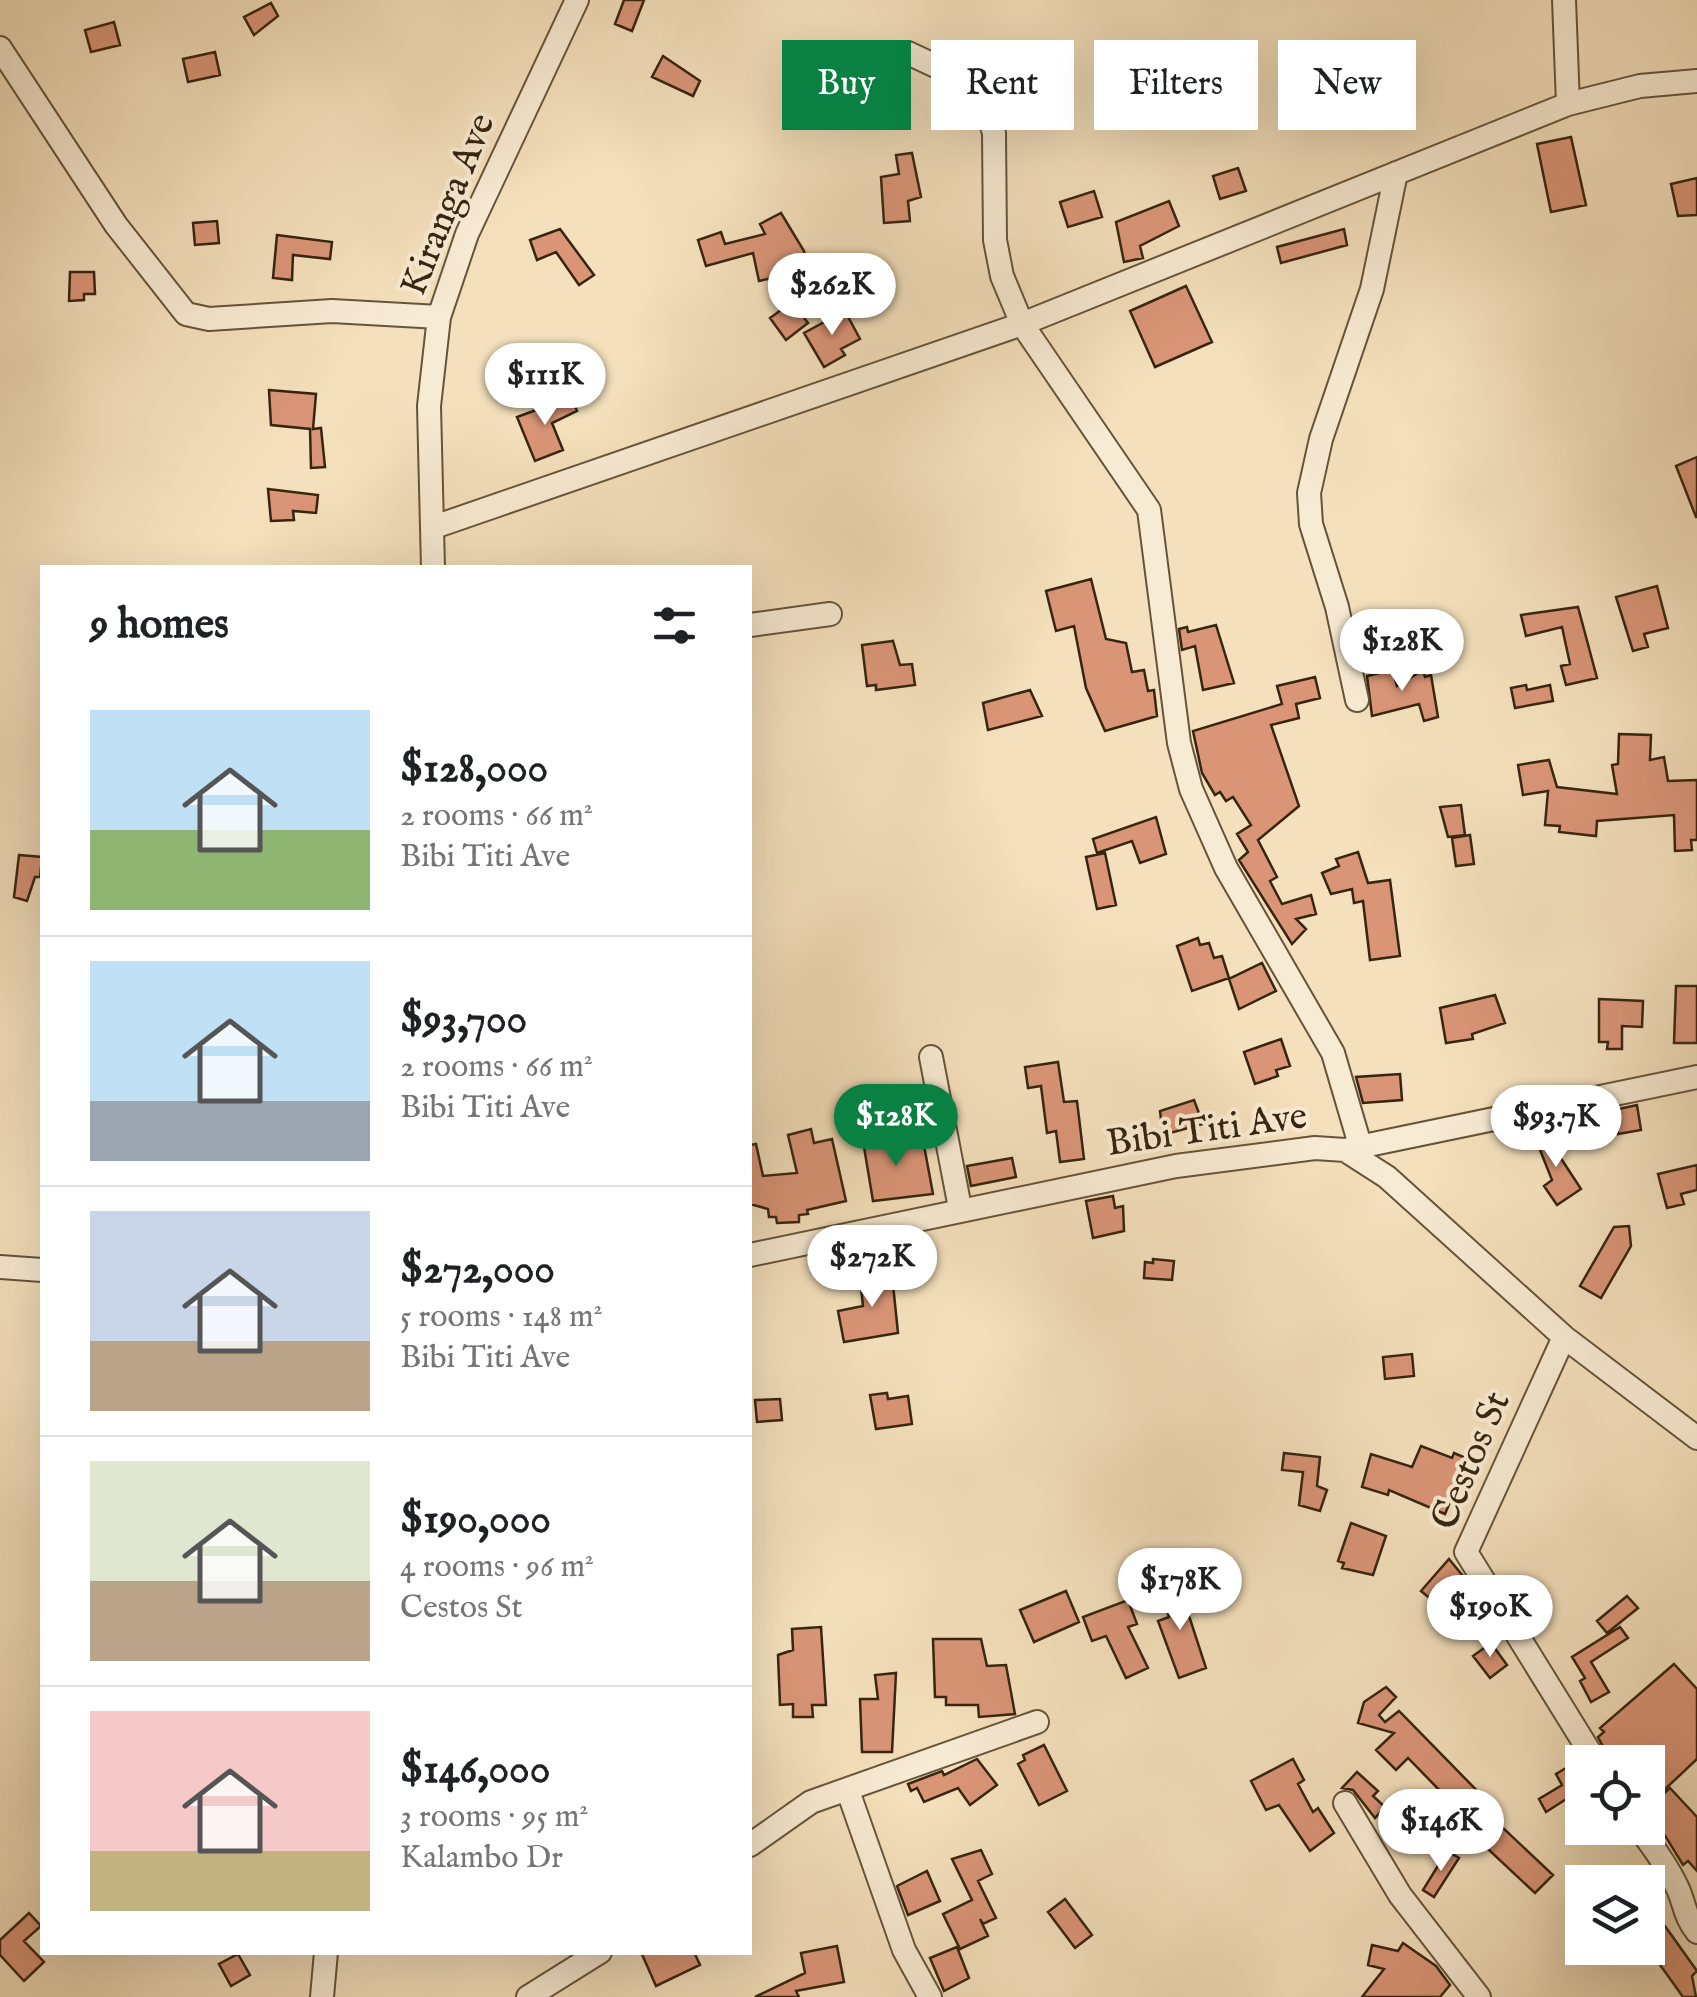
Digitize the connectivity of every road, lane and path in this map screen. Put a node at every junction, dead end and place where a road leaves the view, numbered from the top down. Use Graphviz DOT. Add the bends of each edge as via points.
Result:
graph roads {
  1 [pos="577,0"];
  2 [pos="1564,0"];
  3 [pos="0,48"];
  4 [pos="911,54"];
  5 [pos="1697,82"];
  6 [pos="1568,104"];
  7 [pos="1396,174"];
  8 [pos="439,317"];
  9 [pos="1022,324"];
  10 [pos="434,527"];
  11 [pos="434,565"];
  12 [pos="830,614"];
  13 [pos="752,625"];
  14 [pos="1357,700"];
  15 [pos="932,1057"];
  16 [pos="1697,1076"];
  17 [pos="1353,1147"];
  18 [pos="960,1208"];
  19 [pos="752,1255"];
  20 [pos="0,1267"];
  21 [pos="40,1270"];
  22 [pos="1564,1336"];
  23 [pos="1697,1438"];
  24 [pos="1038,1722"];
  25 [pos="1585,1745"];
  26 [pos="848,1791"];
  27 [pos="1345,1803"];
  28 [pos="752,1844"];
  29 [pos="1652,1845"];
  30 [pos="1697,1932"];
  31 [pos="326,1955"];
  32 [pos="595,1955"];
  33 [pos="322,1997"];
  34 [pos="528,1997"];
  35 [pos="930,1997"];
  36 [pos="1478,1997"];
  1 -- 8 [label="street, Kiranga Ave" via="467,234"];
  2 -- 6 [label="street"];
  3 -- 8 [label="street" via="116,225 186,314"];
  4 -- 9 [label="street" via="957,76 985,104 994,134 998,260"];
  5 -- 6 [label="street" via="1640,86"];
  6 -- 7 [label="street"];
  7 -- 9 [label="street"];
  7 -- 14 [label="street" via="1372,289 1309,493 1311,524"];
  8 -- 10 [label="street, Kiranga Ave" via="429,406"];
  9 -- 10 [label="street"];
  9 -- 17 [label="street" via="1149,510 1177,726 1192,789 1226,868 1333,1053"];
  10 -- 11 [label="street, Kiranga Ave"];
  12 -- 13 [label="street"];
  15 -- 18 [label="street"];
  16 -- 17 [label="street"];
  17 -- 18 [label="street, Bibi Titi Ave" via="1176,1166"];
  17 -- 22 [label="street, Bibi Titi Ave"];
  18 -- 19 [label="street, Bibi Titi Ave"];
  20 -- 21 [label="street"];
  22 -- 23 [label="street, Bibi Titi Ave"];
  22 -- 25 [label="street, Cestos St" via="1466,1552"];
  24 -- 26 [label="street"];
  26 -- 28 [label="street" via="811,1802"];
  26 -- 35 [label="street" via="904,1950"];
  27 -- 36 [label="street" via="1400,1895"];
  29 -- 30 [label="street"];
  31 -- 33 [label="street"];
  32 -- 34 [label="street"];
}
